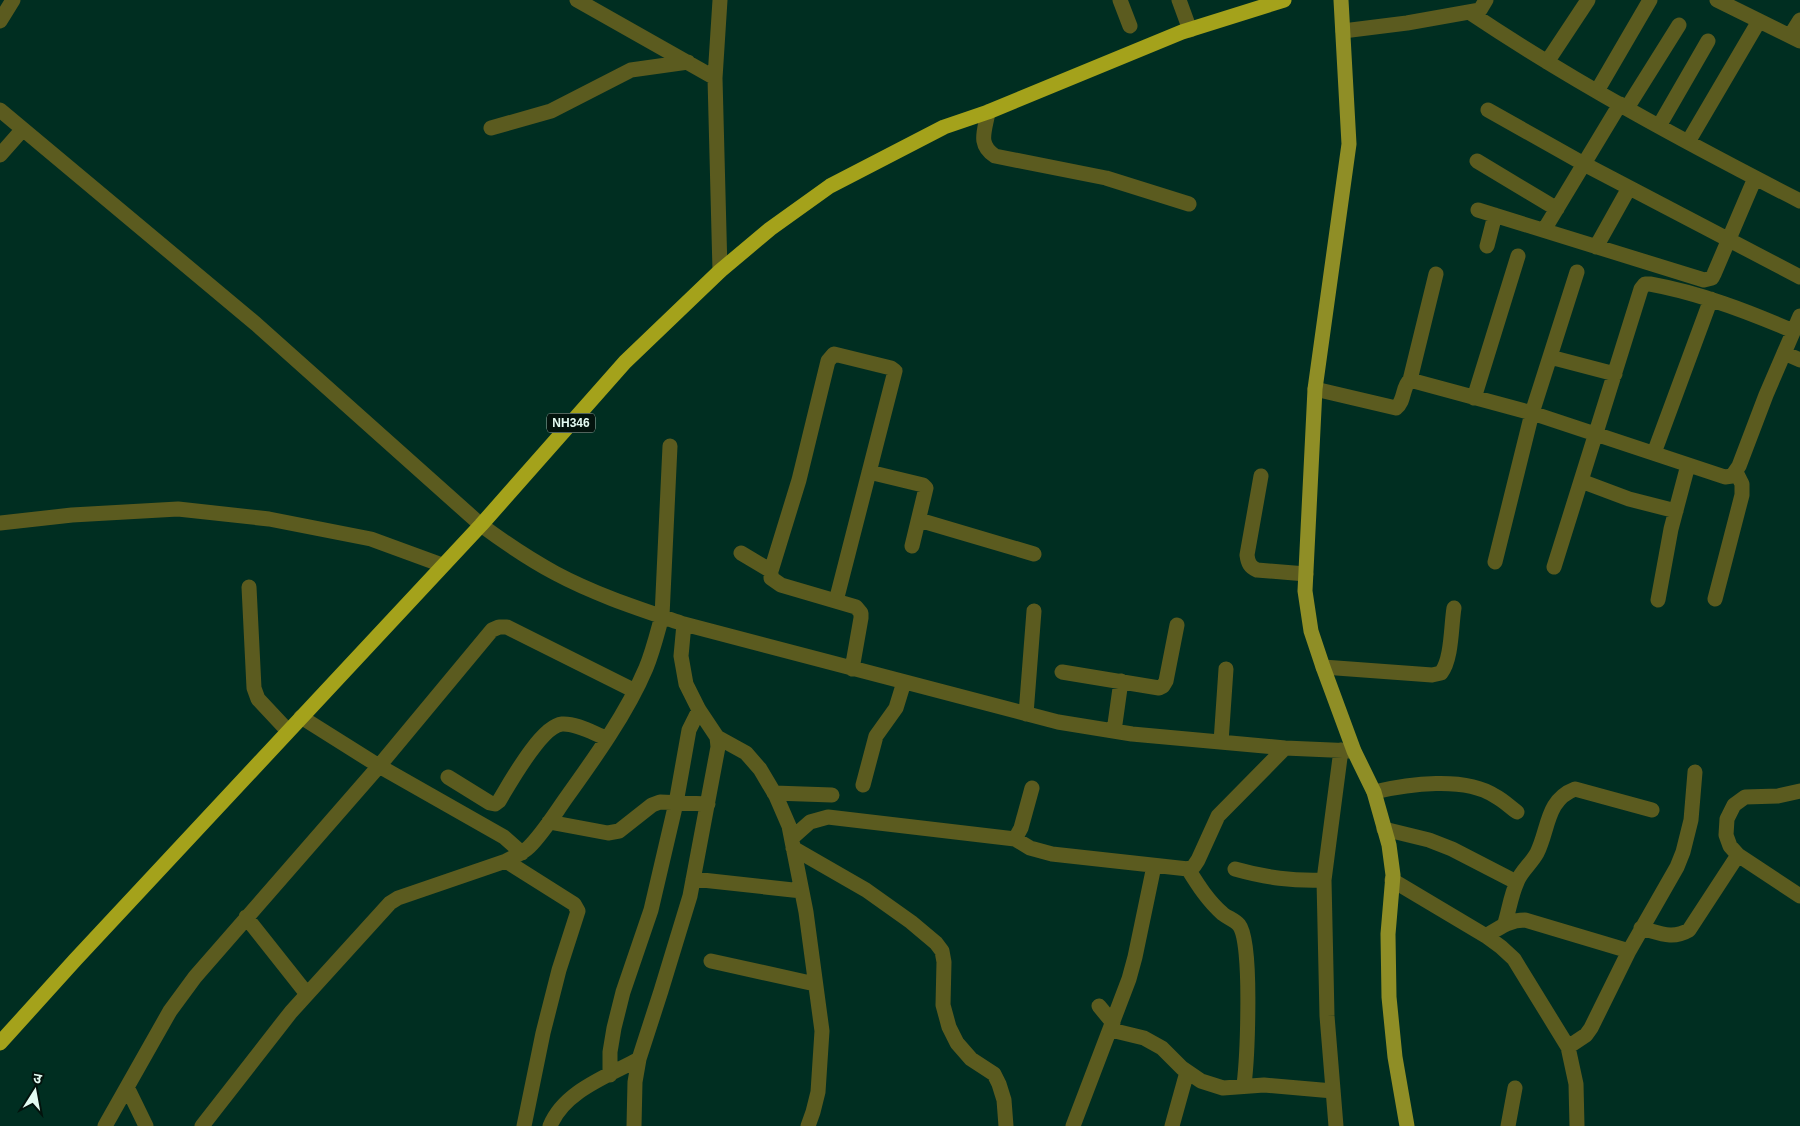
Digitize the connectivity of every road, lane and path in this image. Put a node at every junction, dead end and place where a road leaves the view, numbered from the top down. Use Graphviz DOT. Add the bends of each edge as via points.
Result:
graph roads {
  1 [pos="13,0"];
  2 [pos="577,0"];
  3 [pos="720,0"];
  4 [pos="1120,0"];
  5 [pos="1179,0"];
  6 [pos="1284,0"];
  7 [pos="1341,0"];
  8 [pos="1486,0"];
  9 [pos="1588,0"];
  10 [pos="1650,0"];
  11 [pos="1717,0"];
  12 [pos="1469,12"];
  13 [pos="1800,20"];
  14 [pos="0,21"];
  15 [pos="1758,21"];
  16 [pos="1680,25"];
  17 [pos="1130,26"];
  18 [pos="1190,30"];
  19 [pos="1343,31"];
  20 [pos="1795,38"];
  21 [pos="1708,41"];
  22 [pos="688,62"];
  23 [pos="1547,62"];
  24 [pos="715,78"];
  25 [pos="1596,90"];
  26 [pos="1624,106"];
  27 [pos="0,110"];
  28 [pos="1488,110"];
  29 [pos="988,112"];
  30 [pos="1658,126"];
  31 [pos="491,128"];
  32 [pos="23,129"];
  33 [pos="1688,142"];
  34 [pos="0,155"];
  35 [pos="1477,161"];
  36 [pos="1584,164"];
  37 [pos="1755,178"];
  38 [pos="1629,188"];
  39 [pos="1800,201"];
  40 [pos="1189,204"];
  41 [pos="1557,208"];
  42 [pos="1478,210"];
  43 [pos="1495,215"];
  44 [pos="1544,230"];
  45 [pos="1729,240"];
  46 [pos="1486,246"];
  47 [pos="1596,247"];
  48 [pos="1518,256"];
  49 [pos="720,271"];
  50 [pos="1577,272"];
  51 [pos="1436,274"];
  52 [pos="1800,277"];
  53 [pos="1711,299"];
  54 [pos="1800,316"];
  55 [pos="1793,331"];
  56 [pos="1784,353"];
  57 [pos="1550,357"];
  58 [pos="1800,360"];
  59 [pos="1614,374"];
  60 [pos="1410,380"];
  61 [pos="1315,390"];
  62 [pos="1474,398"];
  63 [pos="1532,413"];
  64 [pos="1596,434"];
  65 [pos="670,446"];
  66 [pos="1654,453"];
  67 [pos="1688,464"];
  68 [pos="869,472"];
  69 [pos="1736,472"];
  70 [pos="1261,476"];
  71 [pos="1581,481"];
  72 [pos="1676,512"];
  73 [pos="919,520"];
  74 [pos="0,523"];
  75 [pos="480,525"];
  76 [pos="912,546"];
  77 [pos="741,553"];
  78 [pos="1034,554"];
  79 [pos="1495,562"];
  80 [pos="442,565"];
  81 [pos="1554,567"];
  82 [pos="771,571"];
  83 [pos="1306,574"];
  84 [pos="249,587"];
  85 [pos="1714,598"];
  86 [pos="1658,600"];
  87 [pos="836,601"];
  88 [pos="1454,608"];
  89 [pos="1034,611"];
  90 [pos="662,616"];
  91 [pos="684,624"];
  92 [pos="1177,626"];
  93 [pos="1323,667"];
  94 [pos="852,668"];
  95 [pos="1226,669"];
  96 [pos="1062,672"];
  97 [pos="904,682"];
  98 [pos="1121,682"];
  99 [pos="635,691"];
  100 [pos="700,710"];
  101 [pos="1026,714"];
  102 [pos="301,717"];
  103 [pos="288,731"];
  104 [pos="1114,731"];
  105 [pos="717,737"];
  106 [pos="606,738"];
  107 [pos="1221,742"];
  108 [pos="1285,748"];
  109 [pos="1347,751"];
  110 [pos="379,766"];
  111 [pos="1695,772"];
  112 [pos="448,777"];
  113 [pos="863,785"];
  114 [pos="1032,788"];
  115 [pos="1800,791"];
  116 [pos="1374,792"];
  117 [pos="774,793"];
  118 [pos="832,794"];
  119 [pos="676,803"];
  120 [pos="708,804"];
  121 [pos="1652,810"];
  122 [pos="1516,812"];
  123 [pos="549,822"];
  124 [pos="1384,829"];
  125 [pos="1015,839"];
  126 [pos="792,843"];
  127 [pos="522,853"];
  128 [pos="1738,855"];
  129 [pos="506,861"];
  130 [pos="1154,866"];
  131 [pos="1188,868"];
  132 [pos="1235,869"];
  133 [pos="693,879"];
  134 [pos="1324,880"];
  135 [pos="1392,880"];
  136 [pos="1516,882"];
  137 [pos="802,891"];
  138 [pos="1800,896"];
  139 [pos="246,917"];
  140 [pos="1505,923"];
  141 [pos="1642,928"];
  142 [pos="1486,936"];
  143 [pos="1628,951"];
  144 [pos="711,962"];
  145 [pos="815,984"];
  146 [pos="307,994"];
  147 [pos="1099,1006"];
  148 [pos="1112,1026"];
  149 [pos="0,1043"];
  150 [pos="1568,1048"];
  151 [pos="639,1059"];
  152 [pos="1187,1072"];
  153 [pos="610,1075"];
  154 [pos="1244,1085"];
  155 [pos="127,1087"];
  156 [pos="1515,1088"];
  157 [pos="1333,1091"];
  158 [pos="105,1126"];
  159 [pos="146,1126"];
  160 [pos="202,1126"];
  161 [pos="524,1126"];
  162 [pos="550,1126"];
  163 [pos="634,1126"];
  164 [pos="808,1126"];
  165 [pos="1006,1126"];
  166 [pos="1073,1126"];
  167 [pos="1172,1126"];
  168 [pos="1336,1126"];
  169 [pos="1407,1126"];
  170 [pos="1508,1126"];
  171 [pos="1577,1126"];
  1 -- 14 [label="street"];
  2 -- 22 [label="street"];
  3 -- 24 [label="street"];
  4 -- 17 [label="street"];
  5 -- 18 [label="street"];
  6 -- 18 [label="highway, NH346"];
  7 -- 19 [label="main road"];
  8 -- 12 [label="street" via="1480,10"];
  9 -- 23 [label="street"];
  10 -- 25 [label="street"];
  11 -- 15 [label="street"];
  12 -- 19 [label="street"];
  12 -- 23 [label="street"];
  13 -- 20 [label="street"];
  15 -- 20 [label="street"];
  15 -- 33 [label="street"];
  16 -- 26 [label="street"];
  18 -- 29 [label="highway, NH346"];
  19 -- 61 [label="main road" via="1349,144"];
  21 -- 30 [label="street"];
  22 -- 24 [label="street"];
  22 -- 31 [label="street" via="631,70 551,111"];
  23 -- 25 [label="street"];
  24 -- 49 [label="street"];
  25 -- 26 [label="street"];
  26 -- 30 [label="street"];
  26 -- 36 [label="street"];
  27 -- 32 [label="street"];
  28 -- 36 [label="street"];
  29 -- 40 [label="street" via="983,142 995,156 1106,178"];
  29 -- 49 [label="highway, NH346" via="944,127 830,186 770,229"];
  30 -- 33 [label="street"];
  32 -- 34 [label="street"];
  32 -- 75 [label="street" via="256,324"];
  33 -- 37 [label="street"];
  35 -- 41 [label="street"];
  36 -- 38 [label="street"];
  36 -- 41 [label="street"];
  37 -- 39 [label="street"];
  37 -- 45 [label="street"];
  38 -- 45 [label="street"];
  38 -- 47 [label="street"];
  41 -- 44 [label="street"];
  42 -- 43 [label="street"];
  43 -- 44 [label="street"];
  43 -- 46 [label="street"];
  44 -- 47 [label="street"];
  45 -- 47 [label="street" via="1712,278 1704,280 1681,267"];
  45 -- 52 [label="street"];
  48 -- 62 [label="street"];
  49 -- 75 [label="highway, NH346" via="625,362"];
  50 -- 57 [label="street"];
  51 -- 60 [label="street"];
  53 -- 55 [label="street"];
  53 -- 59 [label="street" via="1645,284"];
  53 -- 66 [label="street"];
  54 -- 55 [label="street"];
  55 -- 56 [label="street"];
  56 -- 58 [label="street"];
  56 -- 69 [label="street"];
  57 -- 59 [label="street"];
  57 -- 63 [label="street"];
  59 -- 64 [label="street"];
  60 -- 61 [label="street" via="1396,408"];
  60 -- 62 [label="street"];
  61 -- 83 [label="main road"];
  62 -- 63 [label="street"];
  63 -- 64 [label="street"];
  63 -- 79 [label="street"];
  64 -- 66 [label="street"];
  64 -- 71 [label="street"];
  65 -- 90 [label="street"];
  66 -- 67 [label="street"];
  67 -- 69 [label="street" via="1725,476"];
  67 -- 72 [label="street"];
  68 -- 73 [label="street" via="925,486"];
  68 -- 82 [label="street" via="895,370 834,354 828,361"];
  68 -- 87 [label="street"];
  69 -- 85 [label="street" via="1742,484 1742,495"];
  70 -- 83 [label="street" via="1248,562 1257,570"];
  71 -- 72 [label="street"];
  71 -- 81 [label="street"];
  72 -- 86 [label="street"];
  73 -- 76 [label="street"];
  73 -- 78 [label="street"];
  74 -- 80 [label="street" via="178,509 269,519 371,539"];
  75 -- 80 [label="highway, NH346"];
  75 -- 90 [label="street" via="555,573"];
  77 -- 82 [label="street"];
  80 -- 102 [label="highway, NH346"];
  82 -- 87 [label="street" via="771,578 781,585"];
  83 -- 93 [label="main road" via="1307,611"];
  84 -- 103 [label="street" via="254,688 258,699"];
  87 -- 94 [label="street" via="856,607 861,613"];
  88 -- 93 [label="street" via="1445,668 1441,673"];
  89 -- 101 [label="street"];
  90 -- 91 [label="street"];
  90 -- 99 [label="street" via="650,659"];
  91 -- 94 [label="street"];
  91 -- 100 [label="street" via="682,656 686,684"];
  92 -- 98 [label="street" via="1163,686"];
  93 -- 109 [label="main road"];
  94 -- 97 [label="street"];
  95 -- 107 [label="street"];
  96 -- 98 [label="street"];
  97 -- 101 [label="street"];
  97 -- 113 [label="street" via="896,708 876,736"];
  98 -- 104 [label="street"];
  99 -- 106 [label="street"];
  99 -- 110 [label="street" via="507,627 499,627 492,630"];
  100 -- 105 [label="street"];
  100 -- 119 [label="street" via="689,730"];
  101 -- 104 [label="street"];
  102 -- 103 [label="highway, NH346"];
  102 -- 110 [label="street"];
  103 -- 149 [label="highway, NH346"];
  104 -- 107 [label="street"];
  105 -- 117 [label="street" via="746,753"];
  105 -- 120 [label="street"];
  106 -- 112 [label="street" via="569,724 559,724 549,730 526,758 495,804"];
  106 -- 123 [label="street"];
  107 -- 108 [label="street"];
  108 -- 109 [label="street"];
  108 -- 131 [label="street" via="1218,816 1198,860"];
  109 -- 116 [label="main road"];
  109 -- 134 [label="street"];
  110 -- 127 [label="street" via="504,837"];
  110 -- 139 [label="street"];
  111 -- 141 [label="street" via="1691,820 1683,852"];
  114 -- 125 [label="street" via="1022,828"];
  115 -- 128 [label="street" via="1778,796 1745,797 1734,805 1727,820 1726,835"];
  116 -- 122 [label="street" via="1421,785 1457,785 1494,795"];
  116 -- 124 [label="main road"];
  117 -- 118 [label="street"];
  117 -- 126 [label="street" via="790,826"];
  119 -- 120 [label="street"];
  119 -- 123 [label="street" via="652,805 619,831 608,833"];
  119 -- 153 [label="street" via="651,910 616,1019"];
  120 -- 133 [label="street"];
  121 -- 136 [label="street" via="1575,789 1566,792 1552,810 1537,853"];
  123 -- 127 [label="street"];
  124 -- 135 [label="main road"];
  124 -- 136 [label="street" via="1452,849"];
  125 -- 126 [label="street" via="828,817 810,822"];
  125 -- 130 [label="street" via="1030,848 1052,854"];
  126 -- 137 [label="street"];
  126 -- 165 [label="street" via="866,890 936,943 944,962 943,1005 949,1027 971,1059 994,1074 1000,1084"];
  127 -- 129 [label="street"];
  128 -- 138 [label="street"];
  128 -- 141 [label="street" via="1689,930 1670,936"];
  129 -- 146 [label="street" via="390,903"];
  129 -- 161 [label="street" via="574,904 578,911 543,1033"];
  130 -- 131 [label="street"];
  130 -- 148 [label="street" via="1135,957"];
  131 -- 154 [label="street" via="1206,897 1240,926 1244,937 1248,1010"];
  132 -- 134 [label="street" via="1294,881"];
  133 -- 137 [label="street"];
  133 -- 151 [label="street"];
  134 -- 157 [label="street" via="1327,1016"];
  135 -- 142 [label="street"];
  135 -- 169 [label="main road" via="1388,934 1389,997"];
  136 -- 140 [label="street"];
  137 -- 145 [label="street"];
  139 -- 146 [label="street"];
  139 -- 155 [label="street" via="170,1011"];
  140 -- 142 [label="street"];
  140 -- 143 [label="street" via="1525,920"];
  141 -- 143 [label="street"];
  142 -- 150 [label="street" via="1514,959"];
  143 -- 150 [label="street" via="1592,1028"];
  144 -- 145 [label="street"];
  145 -- 164 [label="street" via="822,1032 821,1055 818,1092"];
  146 -- 160 [label="street"];
  147 -- 148 [label="street"];
  148 -- 152 [label="street" via="1162,1048"];
  148 -- 166 [label="street"];
  150 -- 171 [label="street" via="1576,1084"];
  151 -- 153 [label="street"];
  151 -- 163 [label="street"];
  152 -- 154 [label="street" via="1201,1081 1223,1088"];
  152 -- 167 [label="street"];
  153 -- 162 [label="street" via="579,1091 564,1105"];
  154 -- 157 [label="street"];
  155 -- 158 [label="street"];
  155 -- 159 [label="street"];
  156 -- 170 [label="street"];
  157 -- 168 [label="street"];
}
